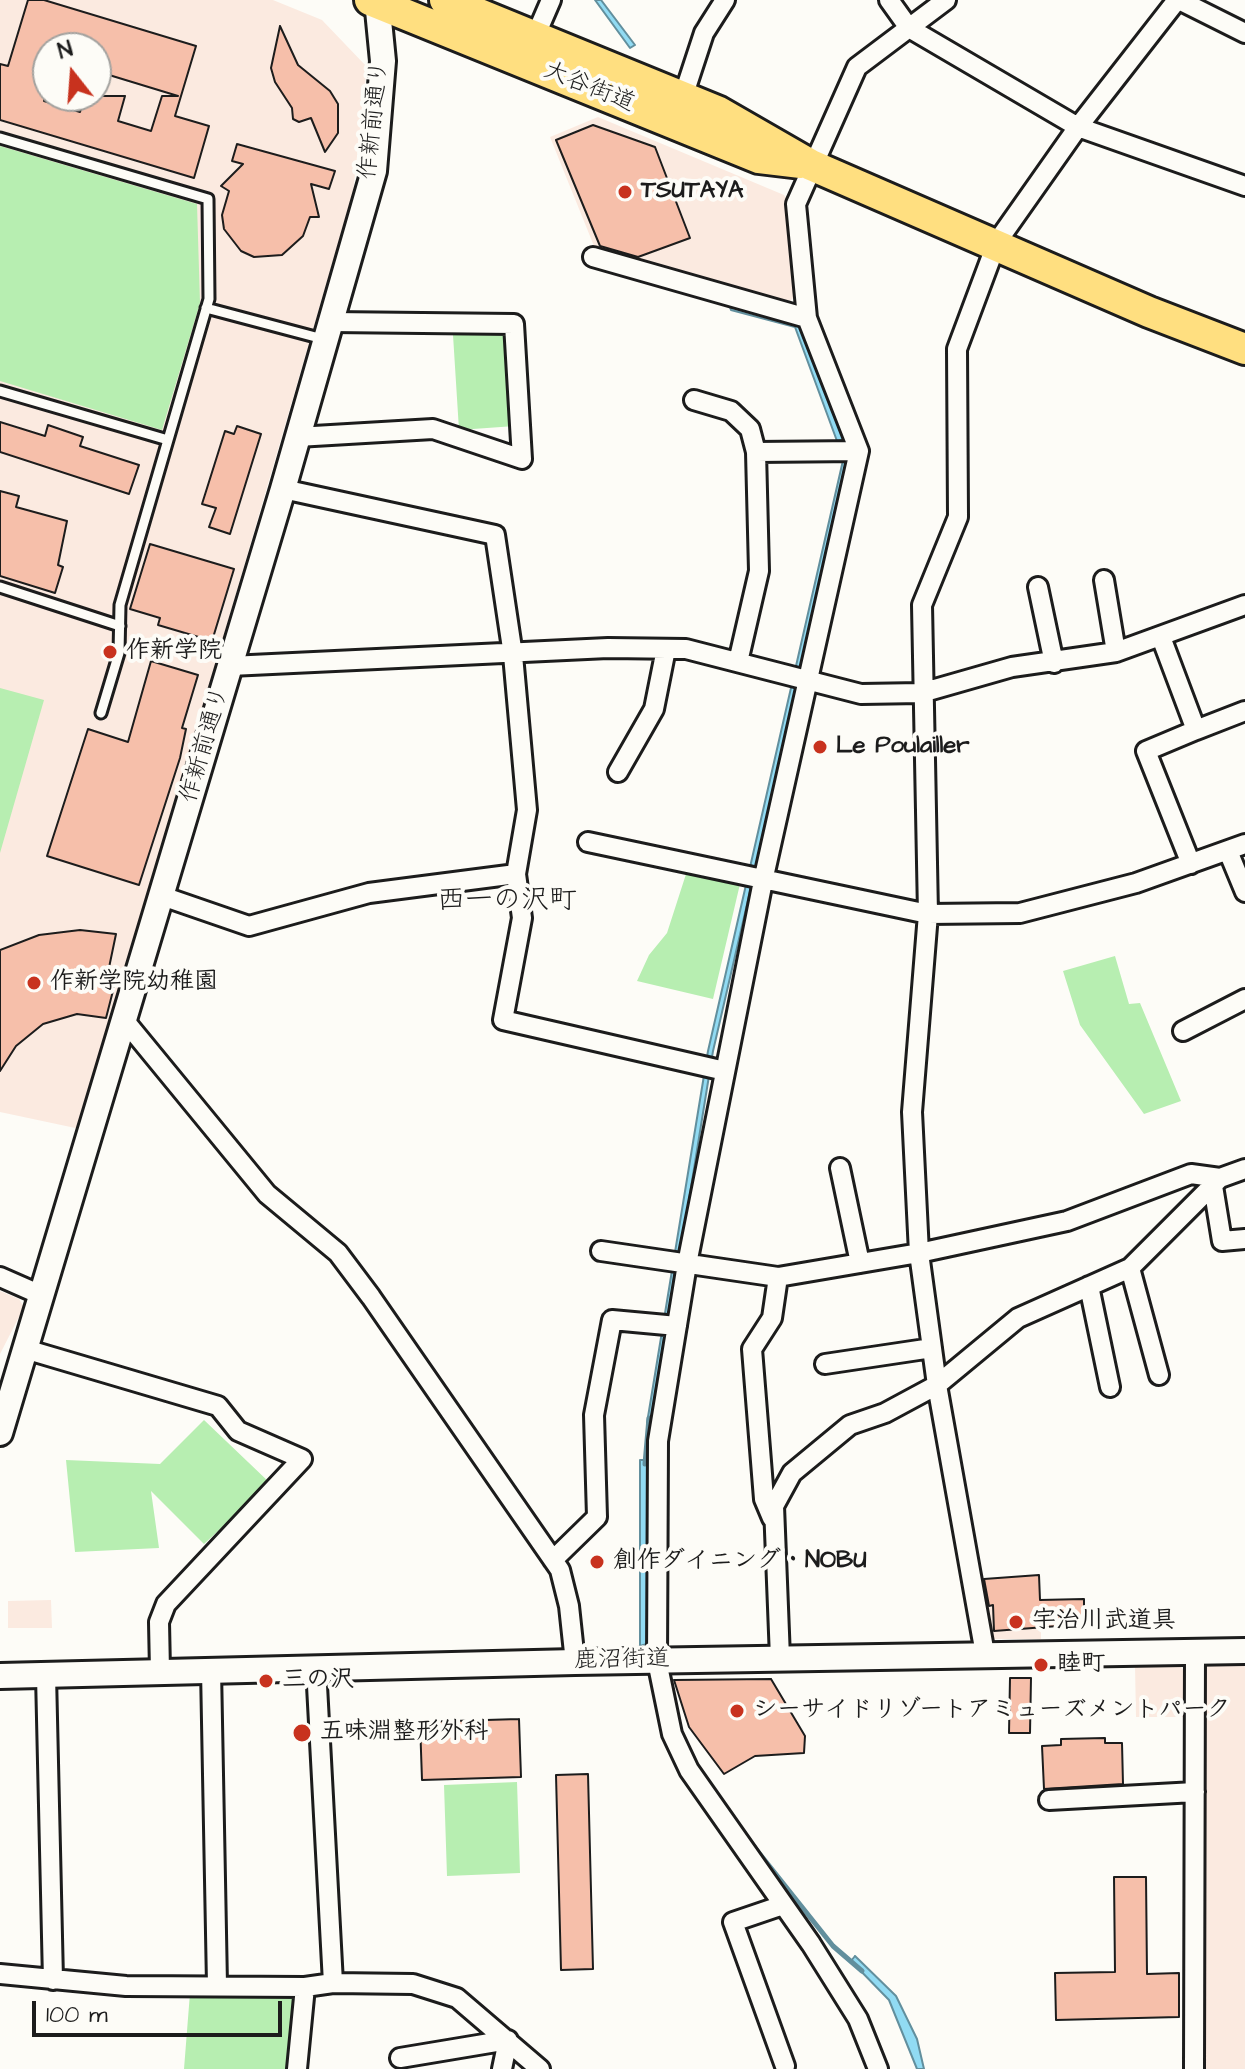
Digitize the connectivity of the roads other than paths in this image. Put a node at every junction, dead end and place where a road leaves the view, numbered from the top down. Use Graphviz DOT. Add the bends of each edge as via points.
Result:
graph roads {
  1 [pos="445,0"];
  2 [pos="551,0"];
  3 [pos="725,0"];
  4 [pos="889,0"];
  5 [pos="946,0"];
  6 [pos="1178,0"];
  7 [pos="375,1"];
  8 [pos="909,28"];
  9 [pos="1245,33"];
  10 [pos="535,37"];
  11 [pos="683,97"];
  12 [pos="1078,127"];
  13 [pos="0,138"];
  14 [pos="811,165"];
  15 [pos="1245,186"];
  16 [pos="997,242"];
  17 [pos="593,257"];
  18 [pos="206,308"];
  19 [pos="807,318"];
  20 [pos="329,331"];
  21 [pos="1245,349"];
  22 [pos="0,391"];
  23 [pos="694,400"];
  24 [pos="297,437"];
  25 [pos="168,440"];
  26 [pos="859,451"];
  27 [pos="756,452"];
  28 [pos="283,489"];
  29 [pos="1104,580"];
  30 [pos="0,587"];
  31 [pos="1038,587"];
  32 [pos="1245,605"];
  33 [pos="120,626"];
  34 [pos="1161,637"];
  35 [pos="666,649"];
  36 [pos="1116,652"];
  37 [pos="513,655"];
  38 [pos="738,662"];
  39 [pos="1054,663"];
  40 [pos="230,666"];
  41 [pos="809,679"];
  42 [pos="921,693"];
  43 [pos="1245,711"];
  44 [pos="101,713"];
  45 [pos="1196,730"];
  46 [pos="618,772"];
  47 [pos="588,842"];
  48 [pos="1237,847"];
  49 [pos="1191,864"];
  50 [pos="516,874"];
  51 [pos="763,881"];
  52 [pos="1245,892"];
  53 [pos="162,896"];
  54 [pos="928,914"];
  55 [pos="1245,999"];
  56 [pos="125,1021"];
  57 [pos="1183,1031"];
  58 [pos="725,1071"];
  59 [pos="840,1168"];
  60 [pos="1245,1169"];
  61 [pos="1216,1182"];
  62 [pos="1245,1239"];
  63 [pos="601,1251"];
  64 [pos="919,1253"];
  65 [pos="860,1263"];
  66 [pos="687,1264"];
  67 [pos="1130,1268"];
  68 [pos="0,1277"];
  69 [pos="778,1277"];
  70 [pos="1089,1286"];
  71 [pos="41,1295"];
  72 [pos="677,1326"];
  73 [pos="932,1348"];
  74 [pos="25,1349"];
  75 [pos="825,1364"];
  76 [pos="1159,1375"];
  77 [pos="937,1385"];
  78 [pos="1110,1387"];
  79 [pos="0,1433"];
  80 [pos="774,1525"];
  81 [pos="553,1560"];
  82 [pos="1245,1651"];
  83 [pos="1195,1652"];
  84 [pos="985,1654"];
  85 [pos="780,1658"];
  86 [pos="657,1661"];
  87 [pos="575,1662"];
  88 [pos="316,1667"];
  89 [pos="211,1669"];
  90 [pos="160,1671"];
  91 [pos="46,1675"];
  92 [pos="0,1676"];
  93 [pos="1195,1792"];
  94 [pos="1049,1800"];
  95 [pos="783,1905"];
  96 [pos="0,1974"];
  97 [pos="53,1980"];
  98 [pos="333,1983"];
  99 [pos="217,1985"];
  100 [pos="305,1987"];
  101 [pos="508,2040"];
  102 [pos="400,2058"];
  103 [pos="785,2066"];
  104 [pos="297,2069"];
  105 [pos="502,2069"];
  106 [pos="540,2069"];
  107 [pos="878,2069"];
  108 [pos="1194,2069"];
  1 -- 10 [label="main road, 大谷街道"];
  2 -- 10 [label="street"];
  3 -- 11 [label="street" via="704,33"];
  4 -- 8 [label="street"];
  5 -- 8 [label="street"];
  6 -- 9 [label="street"];
  6 -- 12 [label="street"];
  7 -- 14 [label="main road, 大谷街道" via="759,158"];
  7 -- 20 [label="street, 作新前通り" via="382,87 374,171"];
  8 -- 12 [label="street"];
  8 -- 14 [label="street" via="857,67"];
  10 -- 11 [label="main road, 大谷街道"];
  11 -- 14 [label="main road, 大谷街道" via="757,131"];
  12 -- 15 [label="street"];
  12 -- 16 [label="street"];
  13 -- 18 [label="lane" via="208,199"];
  14 -- 16 [label="main road, 大谷街道"];
  14 -- 19 [label="street" via="796,204"];
  16 -- 21 [label="main road, 大谷街道" via="1149,312"];
  16 -- 42 [label="street" via="957,349 958,517 922,605"];
  17 -- 19 [label="street"];
  18 -- 20 [label="lane"];
  18 -- 25 [label="lane"];
  19 -- 26 [label="street"];
  20 -- 24 [label="street, 作新前通り"];
  20 -- 24 [label="street" via="514,324 522,459 433,429"];
  22 -- 25 [label="lane"];
  23 -- 27 [label="street" via="731,411 750,429"];
  24 -- 28 [label="street, 作新前通り"];
  25 -- 33 [label="lane" via="120,605"];
  26 -- 27 [label="street"];
  26 -- 41 [label="street"];
  27 -- 38 [label="street" via="759,571"];
  28 -- 37 [label="street" via="495,535"];
  28 -- 40 [label="street, 作新前通り"];
  29 -- 36 [label="street"];
  30 -- 33 [label="lane"];
  31 -- 39 [label="street"];
  32 -- 34 [label="street"];
  33 -- 44 [label="lane" via="119,653"];
  34 -- 36 [label="street"];
  34 -- 45 [label="street"];
  35 -- 37 [label="street"];
  35 -- 38 [label="street"];
  35 -- 46 [label="street" via="654,709"];
  36 -- 39 [label="street"];
  37 -- 40 [label="street"];
  37 -- 50 [label="street" via="527,810"];
  38 -- 41 [label="street"];
  39 -- 42 [label="street" via="1012,667"];
  40 -- 53 [label="street, 作新前通り"];
  41 -- 42 [label="street" via="861,694"];
  41 -- 51 [label="street"];
  42 -- 54 [label="street"];
  43 -- 45 [label="street"];
  45 -- 49 [label="street" via="1146,751"];
  47 -- 51 [label="street"];
  48 -- 49 [label="street"];
  48 -- 52 [label="street"];
  49 -- 54 [label="street" via="1020,913"];
  50 -- 53 [label="street" via="369,893 249,926"];
  50 -- 58 [label="street" via="522,918 503,1020"];
  51 -- 54 [label="street"];
  51 -- 58 [label="street"];
  53 -- 56 [label="street, 作新前通り"];
  54 -- 64 [label="street" via="912,1112"];
  55 -- 57 [label="street"];
  56 -- 71 [label="street, 作新前通り"];
  56 -- 81 [label="street" via="267,1194 338,1253"];
  58 -- 66 [label="street"];
  59 -- 65 [label="street"];
  60 -- 61 [label="street"];
  61 -- 62 [label="street" via="1222,1241"];
  61 -- 64 [label="street" via="1191,1174 1067,1221"];
  61 -- 67 [label="street"];
  63 -- 66 [label="street"];
  64 -- 65 [label="street"];
  64 -- 73 [label="street"];
  65 -- 69 [label="street"];
  66 -- 69 [label="street"];
  66 -- 72 [label="street"];
  67 -- 70 [label="street"];
  67 -- 76 [label="street"];
  68 -- 71 [label="street"];
  69 -- 80 [label="street" via="772,1318 752,1349 764,1499"];
  70 -- 77 [label="street" via="1018,1318"];
  70 -- 78 [label="street"];
  71 -- 74 [label="street, 作新前通り"];
  72 -- 81 [label="street" via="612,1320 594,1415 597,1517"];
  72 -- 86 [label="street" via="658,1441"];
  73 -- 75 [label="street"];
  73 -- 77 [label="street"];
  74 -- 79 [label="street, 作新前通り"];
  74 -- 90 [label="street" via="218,1406 238,1431 302,1459 166,1604 159,1622"];
  77 -- 80 [label="street" via="850,1425 792,1473 774,1506"];
  77 -- 84 [label="street"];
  80 -- 85 [label="street"];
  81 -- 87 [label="street" via="569,1606"];
  82 -- 83 [label="street, 鹿沼街道"];
  83 -- 84 [label="street, 鹿沼街道"];
  83 -- 93 [label="street"];
  84 -- 85 [label="street, 鹿沼街道"];
  85 -- 86 [label="street, 鹿沼街道"];
  86 -- 87 [label="street, 鹿沼街道"];
  86 -- 95 [label="street" via="667,1716 682,1757"];
  87 -- 88 [label="street, 鹿沼街道"];
  88 -- 89 [label="street, 鹿沼街道"];
  88 -- 98 [label="street"];
  89 -- 90 [label="street, 鹿沼街道"];
  89 -- 99 [label="street"];
  90 -- 91 [label="street, 鹿沼街道"];
  91 -- 92 [label="street, 鹿沼街道"];
  91 -- 97 [label="street"];
  93 -- 94 [label="street"];
  93 -- 108 [label="street"];
  95 -- 103 [label="street" via="733,1922"];
  95 -- 107 [label="street" via="858,2019"];
  96 -- 97 [label="street"];
  97 -- 99 [label="street"];
  98 -- 100 [label="street"];
  98 -- 101 [label="street" via="413,1984 457,1998"];
  99 -- 100 [label="street"];
  100 -- 104 [label="street"];
  101 -- 102 [label="street"];
  101 -- 105 [label="street"];
  101 -- 106 [label="street"];
}
